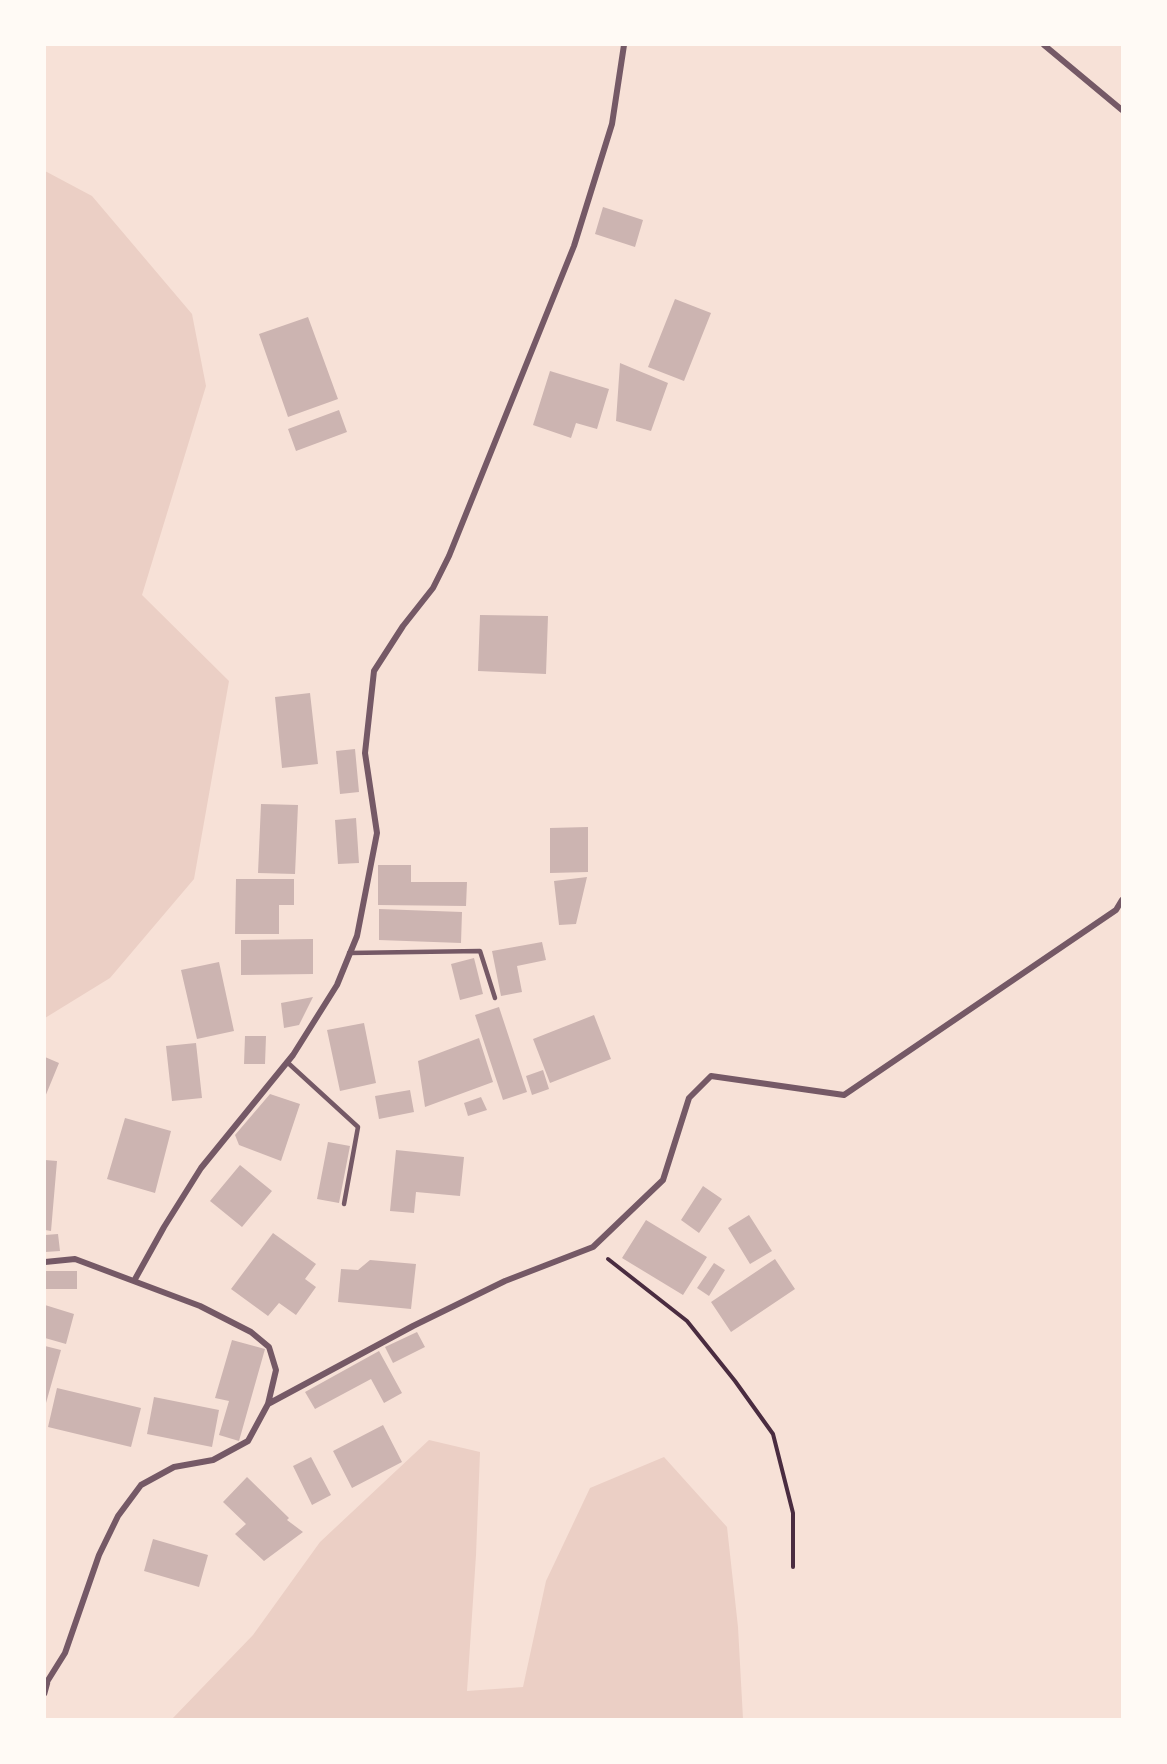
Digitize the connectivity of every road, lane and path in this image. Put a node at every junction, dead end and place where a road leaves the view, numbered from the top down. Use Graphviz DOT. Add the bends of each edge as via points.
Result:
graph roads {
  1 [pos="624,45"];
  2 [pos="1044,45"];
  3 [pos="1122,110"];
  4 [pos="1122,900"];
  5 [pos="350,953"];
  6 [pos="495,998"];
  7 [pos="287,1062"];
  8 [pos="344,1204"];
  9 [pos="593,1247"];
  10 [pos="45,1262"];
  11 [pos="134,1281"];
  12 [pos="268,1404"];
  13 [pos="793,1567"];
  14 [pos="47,1683"];
  15 [pos="45,1694"];
  1 -- 5 [label="street" via="612,124 574,246 450,556 433,588 374,671 366,753 376,833 357,936"];
  2 -- 3 [label="street"];
  4 -- 9 [label="street" via="1116,910 844,1095 711,1076 689,1098 663,1180"];
  5 -- 6 [label="lane" via="480,951"];
  5 -- 7 [label="street" via="337,985"];
  7 -- 8 [label="lane" via="358,1126"];
  7 -- 11 [label="street" via="201,1168"];
  9 -- 12 [label="street" via="505,1281"];
  9 -- 13 [label="path" via="687,1321 773,1434 793,1513"];
  10 -- 11 [label="street" via="75,1259"];
  11 -- 12 [label="street" via="200,1306 251,1332 269,1347 276,1370"];
  12 -- 14 [label="street" via="248,1440 213,1460 174,1467 141,1485 118,1516 99,1555 64,1653"];
  14 -- 15 [label="lane"];
}
